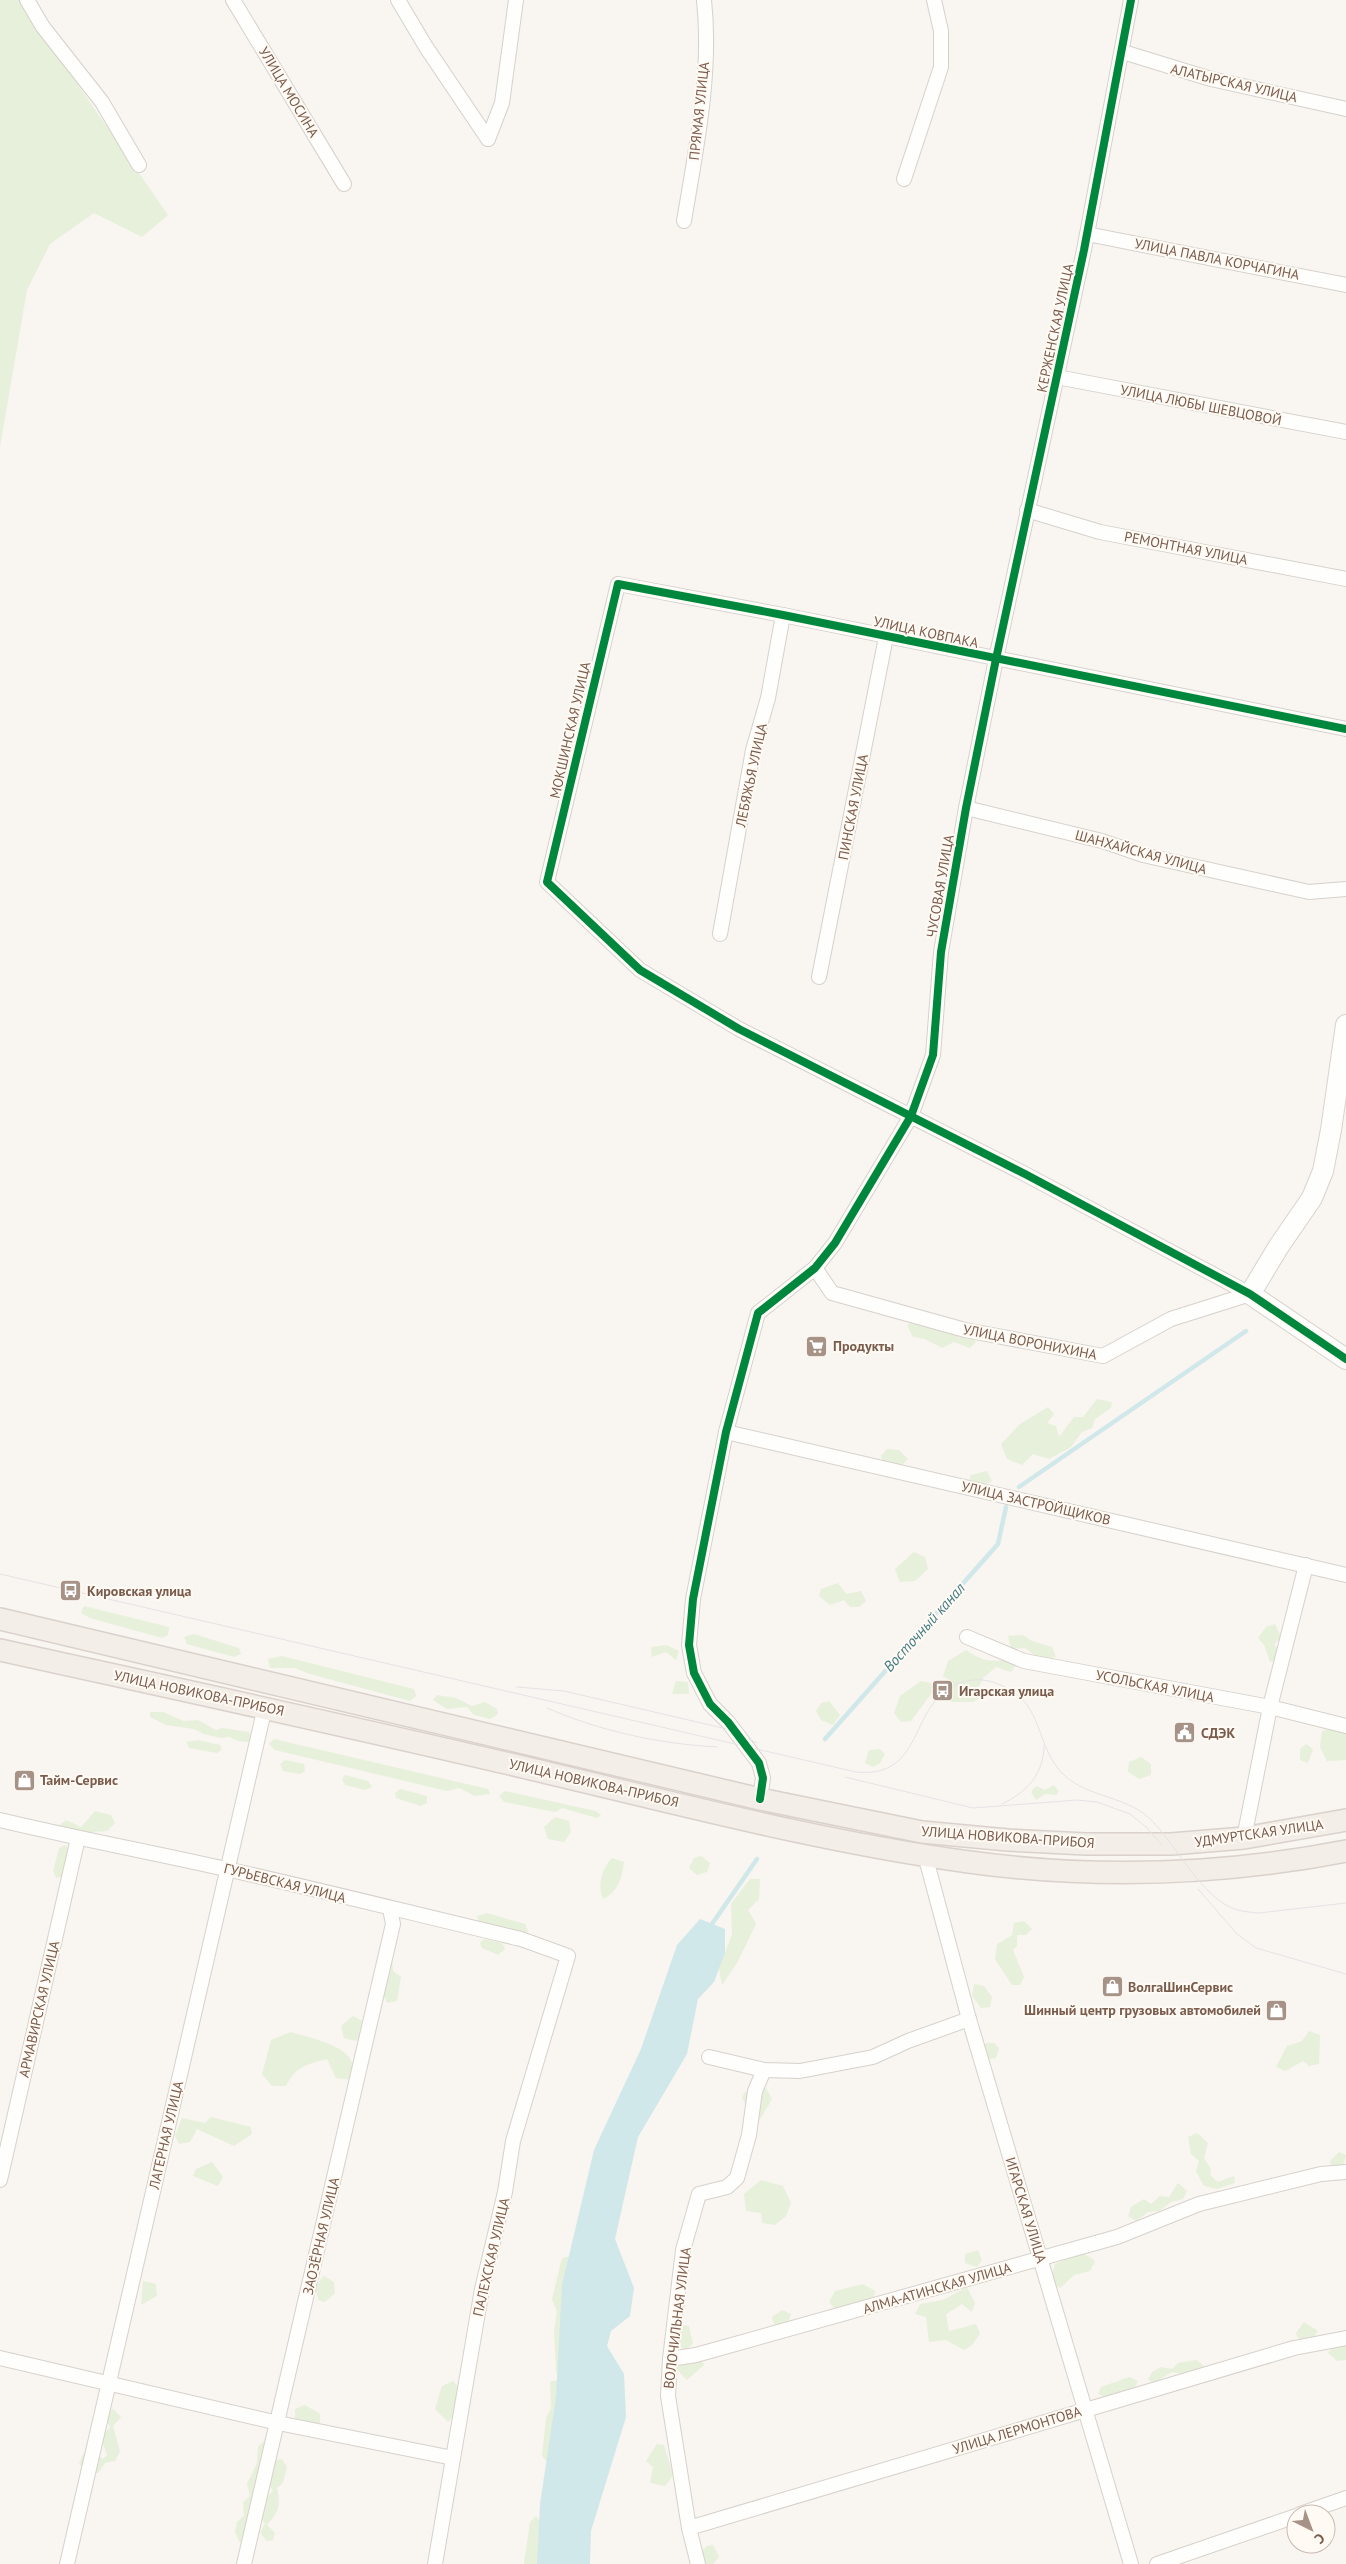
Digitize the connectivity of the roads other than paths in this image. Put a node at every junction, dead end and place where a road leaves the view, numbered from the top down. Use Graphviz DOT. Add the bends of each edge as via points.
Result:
graph roads {
  1 [pos="27,0"];
  2 [pos="233,0"];
  3 [pos="398,0"];
  4 [pos="516,0"];
  5 [pos="704,0"];
  6 [pos="934,0"];
  7 [pos="1131,0"];
  8 [pos="1122,52"];
  9 [pos="1346,109"];
  10 [pos="139,165"];
  11 [pos="904,179"];
  12 [pos="344,184"];
  13 [pos="684,221"];
  14 [pos="1087,234"];
  15 [pos="1346,285"];
  16 [pos="1057,377"];
  17 [pos="1346,432"];
  18 [pos="1027,510"];
  19 [pos="1346,579"];
  20 [pos="618,584"];
  21 [pos="783,615"];
  22 [pos="886,637"];
  23 [pos="996,659"];
  24 [pos="1346,729"];
  25 [pos="966,808"];
  26 [pos="1346,889"];
  27 [pos="720,934"];
  28 [pos="819,978"];
  29 [pos="1346,1025"];
  30 [pos="911,1116"];
  31 [pos="815,1268"];
  32 [pos="1250,1294"];
  33 [pos="1346,1359"];
  34 [pos="726,1432"];
  35 [pos="1306,1565"];
  36 [pos="1346,1575"];
  37 [pos="0,1619"];
  38 [pos="966,1637"];
  39 [pos="0,1650"];
  40 [pos="265,1707"];
  41 [pos="1270,1707"];
  42 [pos="1346,1726"];
  43 [pos="760,1798"];
  44 [pos="0,1820"];
  45 [pos="1346,1820"];
  46 [pos="78,1838"];
  47 [pos="1244,1838"];
  48 [pos="1171,1844"];
  49 [pos="1346,1851"];
  50 [pos="925,1854"];
  51 [pos="229,1869"];
  52 [pos="390,1908"];
  53 [pos="568,1956"];
  54 [pos="969,2019"];
  55 [pos="709,2058"];
  56 [pos="764,2070"];
  57 [pos="1346,2172"];
  58 [pos="0,2180"];
  59 [pos="1040,2259"];
  60 [pos="1346,2338"];
  61 [pos="0,2358"];
  62 [pos="670,2359"];
  63 [pos="108,2383"];
  64 [pos="1087,2410"];
  65 [pos="278,2423"];
  66 [pos="453,2458"];
  67 [pos="1346,2498"];
  68 [pos="1329,2504"];
  69 [pos="1286,2519"];
  70 [pos="689,2528"];
  71 [pos="67,2564"];
  72 [pos="244,2564"];
  73 [pos="435,2564"];
  74 [pos="698,2564"];
  75 [pos="1131,2564"];
  76 [pos="1157,2564"];
  1 -- 10 [label="street" via="43,27 102,102"];
  2 -- 12 [label="street, УЛИЦА МОСИНА"];
  3 -- 4 [label="street" via="488,139 502,104"];
  5 -- 13 [label="street, ПРЯМАЯ УЛИЦА" via="703,102"];
  6 -- 11 [label="street" via="941,31 940,66"];
  7 -- 8 [label="street, КЕРЖЕНСКАЯ УЛИЦА"];
  8 -- 9 [label="street, АЛАТЫРСКАЯ УЛИЦА" via="1211,79"];
  8 -- 14 [label="street, КЕРЖЕНСКАЯ УЛИЦА"];
  14 -- 15 [label="street, УЛИЦА ПАВЛА КОРЧАГИНА"];
  14 -- 16 [label="street, КЕРЖЕНСКАЯ УЛИЦА"];
  16 -- 17 [label="street, УЛИЦА ЛЮБЫ ШЕВЦОВОЙ"];
  16 -- 18 [label="street, КЕРЖЕНСКАЯ УЛИЦА"];
  18 -- 19 [label="street, РЕМОНТНАЯ УЛИЦА" via="1100,532"];
  18 -- 23 [label="street, КЕРЖЕНСКАЯ УЛИЦА"];
  20 -- 21 [label="street, УЛИЦА КОВПАКА"];
  20 -- 30 [label="street, МОКШИНСКАЯ УЛИЦА" via="547,882 640,970 739,1029"];
  21 -- 22 [label="street, УЛИЦА КОВПАКА"];
  21 -- 27 [label="street, ЛЕБЯЖЬЯ УЛИЦА" via="768,698 753,750"];
  22 -- 23 [label="street, УЛИЦА КОВПАКА"];
  22 -- 28 [label="street, ПИНСКАЯ УЛИЦА"];
  23 -- 24 [label="street, УЛИЦА КОВПАКА"];
  23 -- 25 [label="street, ЧУСОВАЯ УЛИЦА"];
  25 -- 26 [label="street, ШАНХАЙСКАЯ УЛИЦА" via="1102,841 1142,855 1309,892"];
  25 -- 30 [label="street, ЧУСОВАЯ УЛИЦА" via="941,952 933,1055"];
  29 -- 32 [label="street" via="1322,1171 1312,1198 1278,1246"];
  30 -- 31 [label="street, ЧУСОВАЯ УЛИЦА" via="835,1243"];
  30 -- 32 [label="street"];
  31 -- 32 [label="street, УЛИЦА ВОРОНИХИНА" via="832,1293 965,1330 1103,1356 1172,1318"];
  31 -- 34 [label="street, ЧУСОВАЯ УЛИЦА" via="758,1313"];
  32 -- 33 [label="street"];
  34 -- 35 [label="street, УЛИЦА ЗАСТРОЙЩИКОВ"];
  34 -- 43 [label="street, ЧУСОВАЯ УЛИЦА" via="693,1599 689,1645 694,1673 710,1704 759,1763 763,1778"];
  35 -- 36 [label="street, УЛИЦА ЗАСТРОЙЩИКОВ"];
  35 -- 41 [label="street"];
  37 -- 43 [label="main road, УЛИЦА НОВИКОВА-ПРИБОЯ"];
  38 -- 41 [label="street, УСОЛЬСКАЯ УЛИЦА" via="1024,1661"];
  39 -- 40 [label="main road, УЛИЦА НОВИКОВА-ПРИБОЯ"];
  40 -- 50 [label="main road, УЛИЦА НОВИКОВА-ПРИБОЯ" via="773,1826"];
  40 -- 51 [label="street, ЛАГЕРНАЯ УЛИЦА"];
  41 -- 42 [label="street, УСОЛЬСКАЯ УЛИЦА"];
  41 -- 47 [label="street"];
  43 -- 48 [label="main road, УЛИЦА НОВИКОВА-ПРИБОЯ" via="922,1832 1086,1844"];
  44 -- 46 [label="street, ГУРЬЕВСКАЯ УЛИЦА"];
  45 -- 47 [label="main road, УДМУРТСКАЯ УЛИЦА"];
  46 -- 51 [label="street, ГУРЬЕВСКАЯ УЛИЦА"];
  46 -- 58 [label="street, АРМАВИРСКАЯ УЛИЦА"];
  47 -- 48 [label="main road, УДМУРТСКАЯ УЛИЦА"];
  49 -- 50 [label="main road, УЛИЦА НОВИКОВА-ПРИБОЯ" via="1193,1872 1094,1872 1019,1867"];
  50 -- 54 [label="street, ИГАРСКАЯ УЛИЦА"];
  51 -- 52 [label="street, ГУРЬЕВСКАЯ УЛИЦА"];
  51 -- 63 [label="street, ЛАГЕРНАЯ УЛИЦА"];
  52 -- 53 [label="street, ГУРЬЕВСКАЯ УЛИЦА" via="521,1939"];
  52 -- 65 [label="street, ЗАОЗЁРНАЯ УЛИЦА" via="393,1924"];
  53 -- 66 [label="street, ПАЛЕХСКАЯ УЛИЦА" via="513,2141 506,2192 482,2288"];
  54 -- 56 [label="street" via="908,2040 873,2057 800,2071"];
  54 -- 59 [label="street, ИГАРСКАЯ УЛИЦА"];
  55 -- 56 [label="street"];
  56 -- 62 [label="street, ВОЛОЧИЛЬНАЯ УЛИЦА" via="754,2091 749,2135 737,2178 726,2187 699,2194 683,2250"];
  57 -- 59 [label="street, АЛМА-АТИНСКАЯ УЛИЦА" via="1321,2174 1199,2204 1117,2237"];
  59 -- 62 [label="street, АЛМА-АТИНСКАЯ УЛИЦА" via="696,2355"];
  59 -- 64 [label="street, ИГАРСКАЯ УЛИЦА"];
  60 -- 64 [label="street, УЛИЦА ЛЕРМОНТОВА" via="1294,2348"];
  61 -- 63 [label="street"];
  62 -- 70 [label="street, ВОЛОЧИЛЬНАЯ УЛИЦА" via="668,2396"];
  63 -- 65 [label="street"];
  63 -- 71 [label="street, ЛАГЕРНАЯ УЛИЦА"];
  64 -- 70 [label="street, УЛИЦА ЛЕРМОНТОВА"];
  64 -- 75 [label="street, ИГАРСКАЯ УЛИЦА"];
  65 -- 66 [label="street"];
  65 -- 72 [label="street, ЗАОЗЁРНАЯ УЛИЦА"];
  66 -- 73 [label="street, ПАЛЕХСКАЯ УЛИЦА"];
  67 -- 68 [label="street"];
  69 -- 76 [label="street"];
  70 -- 74 [label="street, ВОЛОЧИЛЬНАЯ УЛИЦА"];
}
